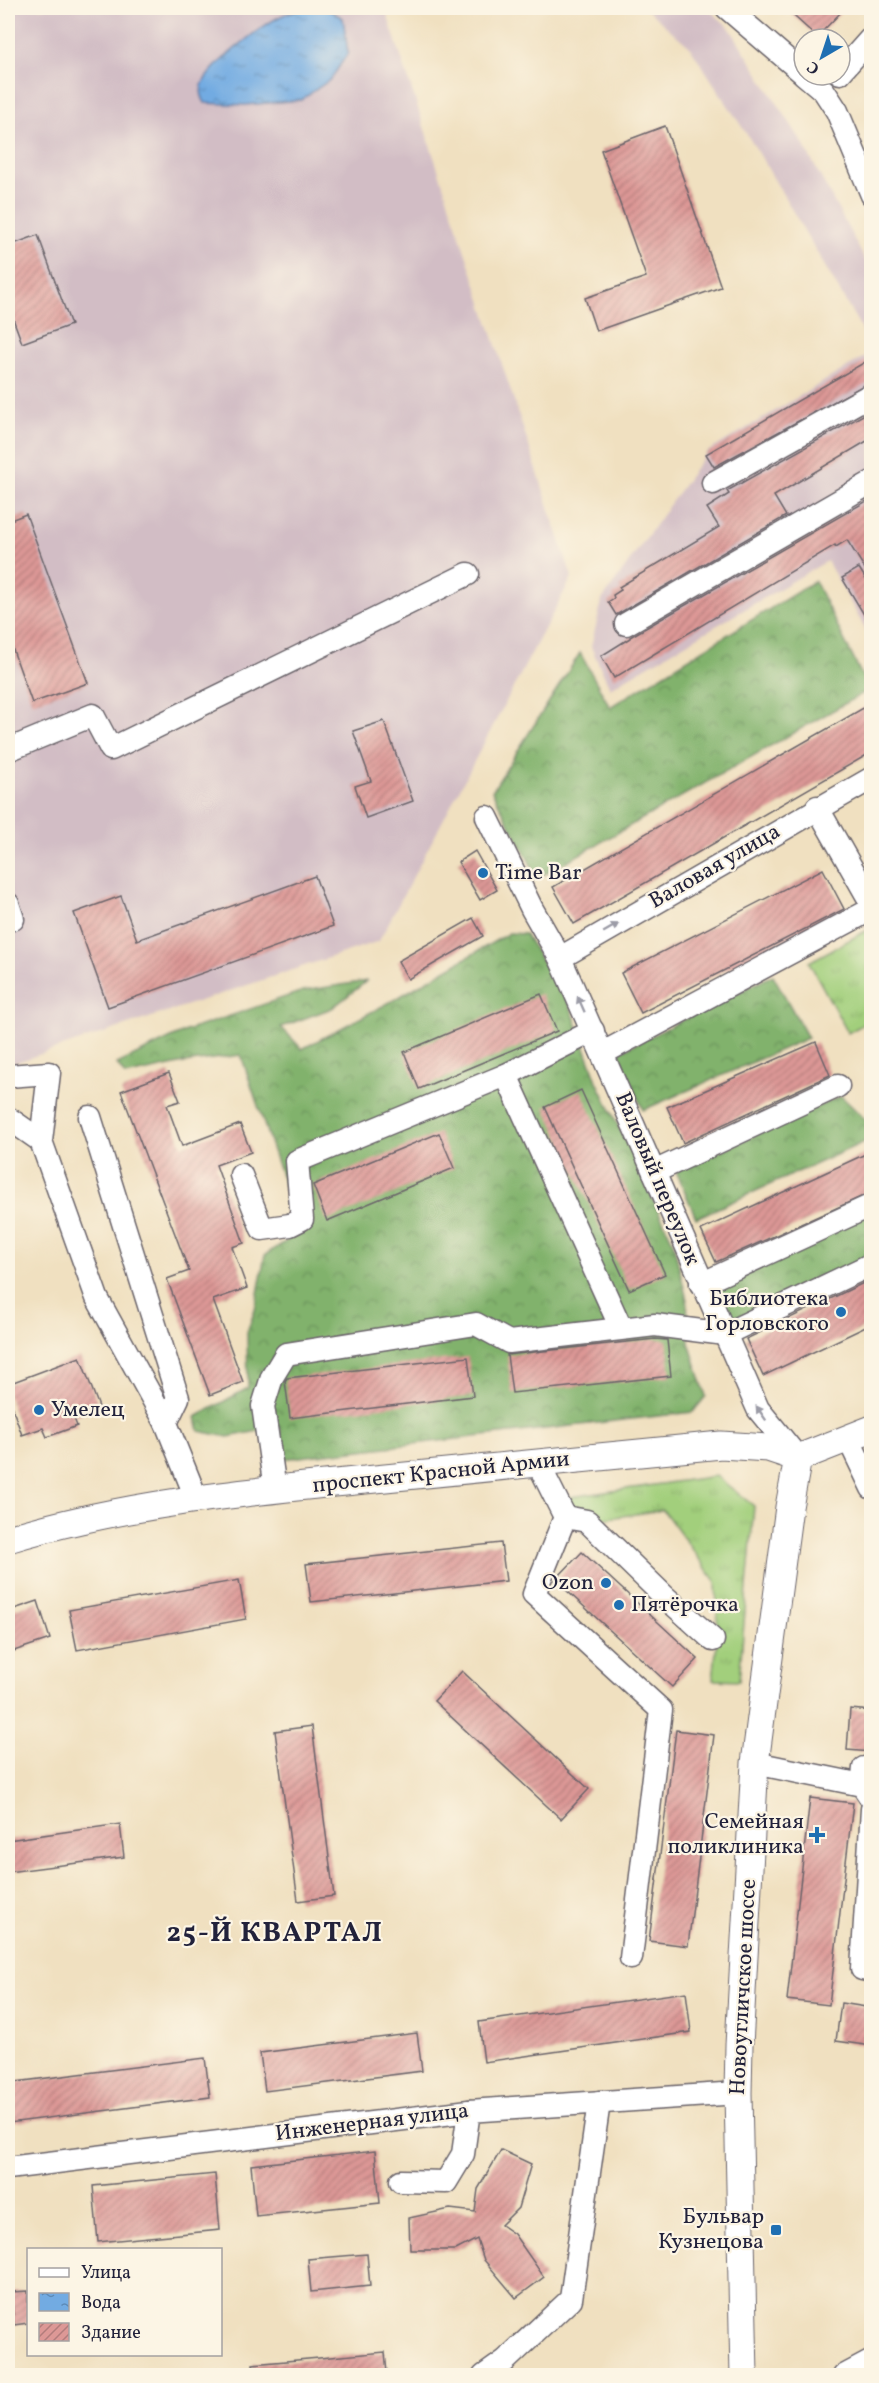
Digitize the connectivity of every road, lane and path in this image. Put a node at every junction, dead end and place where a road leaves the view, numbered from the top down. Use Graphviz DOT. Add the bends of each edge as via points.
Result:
graph roads {
  1 [pos="727,8"];
  2 [pos="872,37"];
  3 [pos="852,59"];
  4 [pos="792,63"];
  5 [pos="835,87"];
  6 [pos="872,195"];
  7 [pos="872,394"];
  8 [pos="872,482"];
  9 [pos="713,483"];
  10 [pos="468,574"];
  11 [pos="626,624"];
  12 [pos="8,750"];
  13 [pos="872,778"];
  14 [pos="817,807"];
  15 [pos="487,817"];
  16 [pos="872,907"];
  17 [pos="560,958"];
  18 [pos="593,1031"];
  19 [pos="603,1053"];
  20 [pos="506,1075"];
  21 [pos="8,1076"];
  22 [pos="838,1086"];
  23 [pos="90,1117"];
  24 [pos="8,1118"];
  25 [pos="41,1141"];
  26 [pos="654,1172"];
  27 [pos="242,1174"];
  28 [pos="872,1205"];
  29 [pos="872,1264"];
  30 [pos="701,1284"];
  31 [pos="621,1328"];
  32 [pos="725,1334"];
  33 [pos="166,1423"];
  34 [pos="860,1433"];
  35 [pos="798,1458"];
  36 [pos="538,1463"];
  37 [pos="872,1488"];
  38 [pos="275,1489"];
  39 [pos="197,1500"];
  40 [pos="565,1517"];
  41 [pos="8,1539"];
  42 [pos="712,1640"];
  43 [pos="755,1763"];
  44 [pos="868,1785"];
  45 [pos="872,1809"];
  46 [pos="631,1958"];
  47 [pos="872,1971"];
  48 [pos="738,2093"];
  49 [pos="599,2102"];
  50 [pos="469,2111"];
  51 [pos="8,2168"];
  52 [pos="401,2181"];
  53 [pos="872,2361"];
  54 [pos="484,2376"];
  55 [pos="744,2376"];
  56 [pos="844,2376"];
  1 -- 4 [label="street"];
  2 -- 3 [label="street"];
  5 -- 6 [label="street" via="837,111"];
  7 -- 9 [label="street"];
  8 -- 11 [label="street"];
  10 -- 12 [label="street" via="111,748 93,715"];
  13 -- 14 [label="street, Валовая улица"];
  14 -- 16 [label="street"];
  17 -- 14 [label="street, Валовая улица, one-way"];
  15 -- 17 [label="street, Валовый переулок"];
  16 -- 19 [label="street"];
  18 -- 17 [label="street, Валовый переулок, one-way"];
  18 -- 19 [label="street, Валовый переулок"];
  18 -- 20 [label="street"];
  19 -- 26 [label="street, Валовый переулок"];
  20 -- 27 [label="street" via="297,1161 302,1220 290,1226 262,1229"];
  20 -- 31 [label="street"];
  21 -- 25 [label="street" via="49,1073"];
  22 -- 26 [label="street"];
  23 -- 33 [label="street" via="178,1398"];
  24 -- 25 [label="street"];
  25 -- 33 [label="street" via="97,1298"];
  26 -- 30 [label="street, Валовый переулок"];
  28 -- 30 [label="street"];
  29 -- 32 [label="street"];
  30 -- 32 [label="street, Валовый переулок"];
  31 -- 32 [label="street" via="655,1325"];
  31 -- 38 [label="street" via="509,1341 476,1324 286,1354 272,1377 263,1406"];
  35 -- 32 [label="street, Валовый переулок, one-way" via="758,1409"];
  33 -- 39 [label="street"];
  34 -- 35 [label="main road"];
  34 -- 37 [label="street"];
  35 -- 36 [label="main road, проспект Красной Армии" via="768,1448 721,1445"];
  35 -- 43 [label="main road, Новоугличское шоссе"];
  36 -- 38 [label="main road, проспект Красной Армии"];
  36 -- 40 [label="street"];
  38 -- 39 [label="main road, проспект Красной Армии"];
  39 -- 41 [label="main road, проспект Красной Армии" via="60,1523"];
  40 -- 42 [label="street" via="587,1521"];
  40 -- 46 [label="street" via="534,1594 661,1710"];
  43 -- 44 [label="street"];
  43 -- 48 [label="main road, Новоугличское шоссе"];
  45 -- 47 [label="street" via="862,1969"];
  48 -- 49 [label="street, Инженерная улица"];
  48 -- 55 [label="main road, Новоугличское шоссе"];
  49 -- 50 [label="street, Инженерная улица"];
  49 -- 54 [label="street" via="571,2299 506,2361"];
  50 -- 51 [label="street, Инженерная улица"];
  50 -- 52 [label="street" via="463,2154 446,2182"];
  53 -- 56 [label="street"];
}
